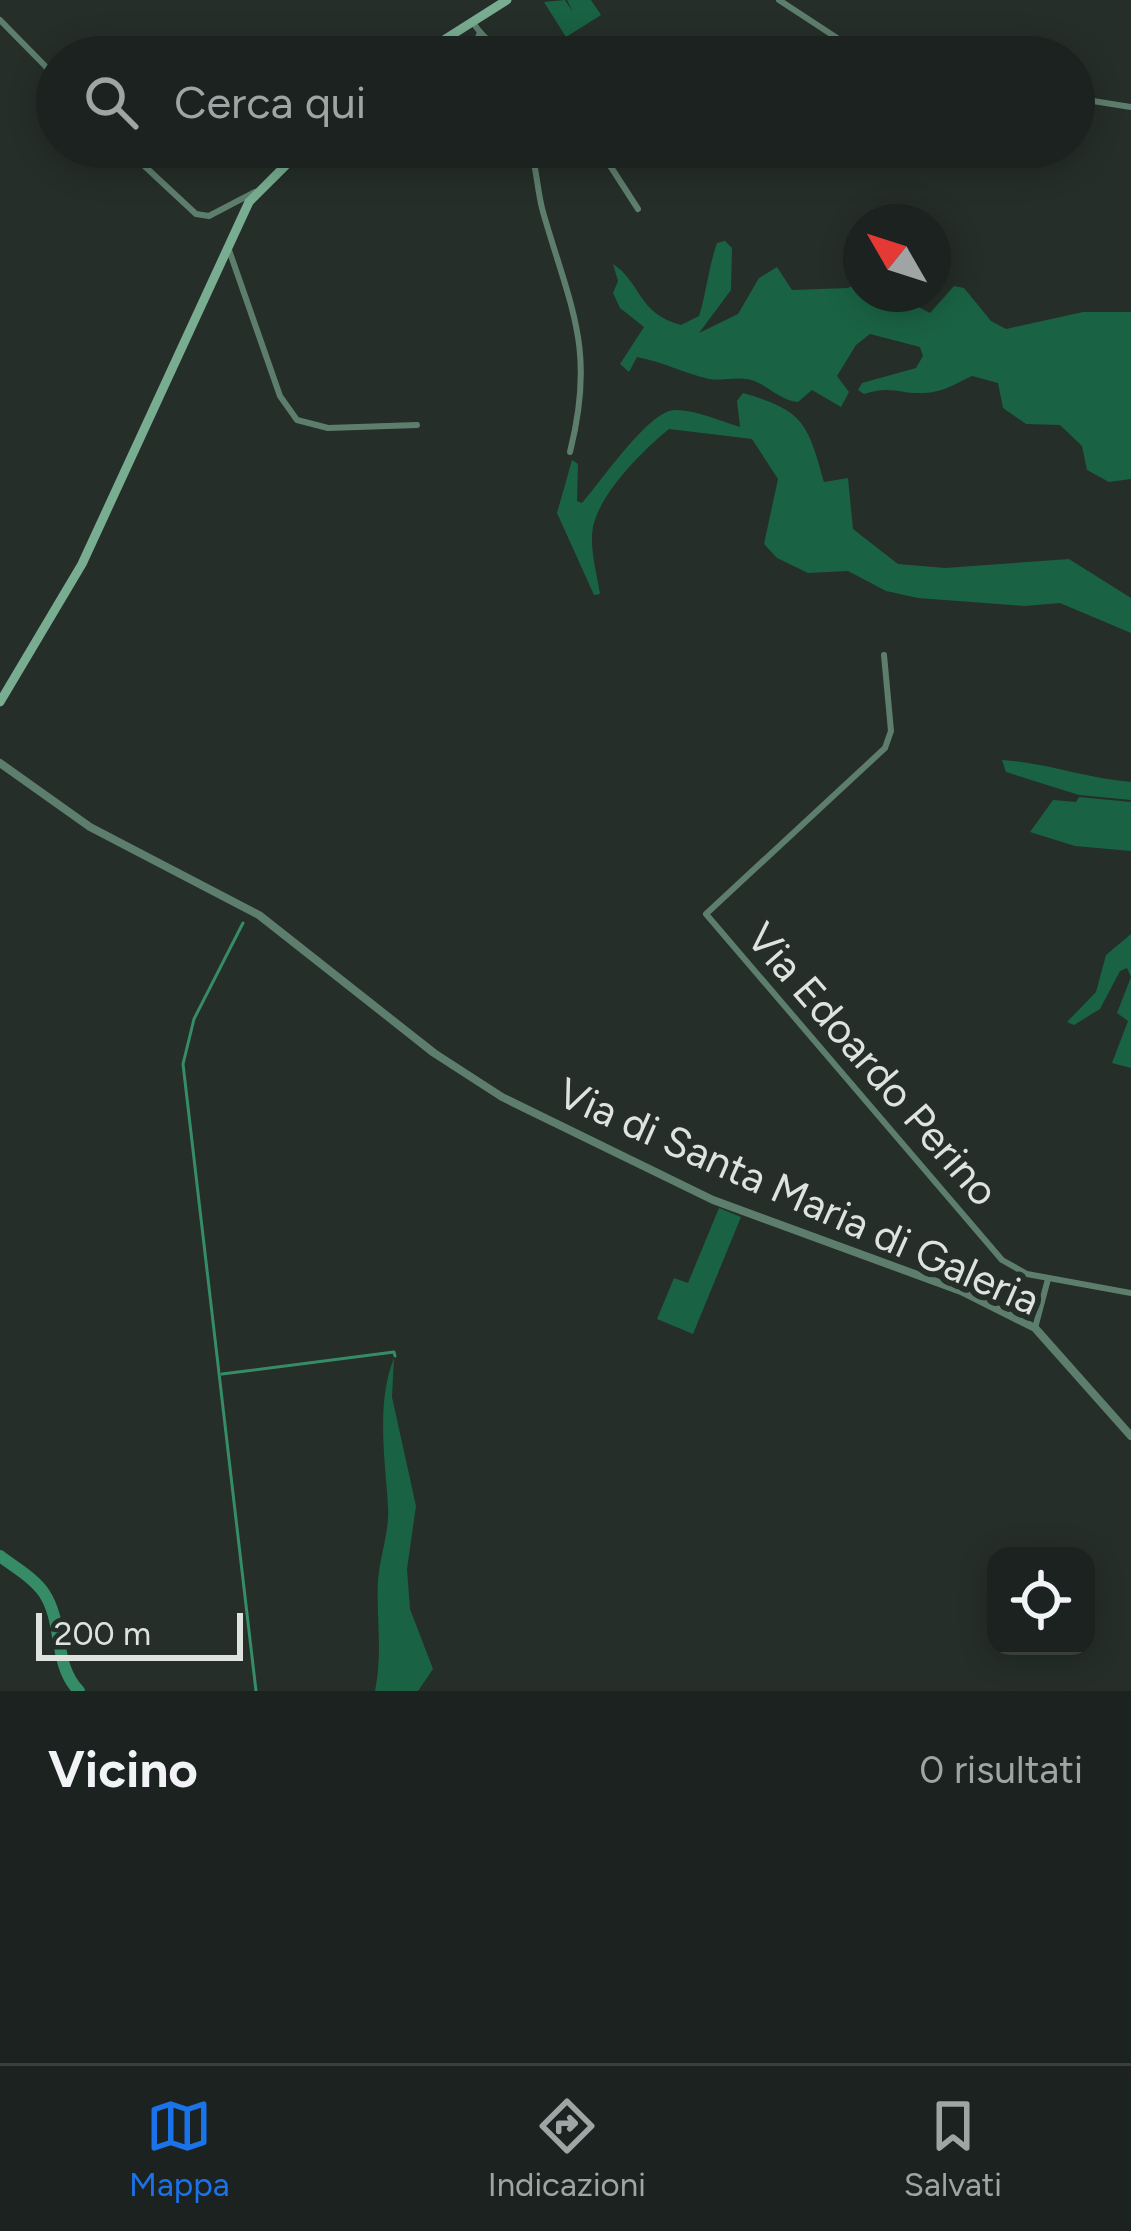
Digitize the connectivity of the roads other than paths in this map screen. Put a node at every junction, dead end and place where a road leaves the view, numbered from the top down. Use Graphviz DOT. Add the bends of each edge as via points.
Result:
graph roads {
  1 [pos="507,0"];
  2 [pos="779,0"];
  3 [pos="0,20"];
  4 [pos="471,21"];
  5 [pos="480,32"];
  6 [pos="448,36"];
  7 [pos="479,36"];
  8 [pos="484,36"];
  9 [pos="834,36"];
  10 [pos="36,57"];
  11 [pos="1095,101"];
  12 [pos="1131,107"];
  13 [pos="147,168"];
  14 [pos="282,168"];
  15 [pos="534,168"];
  16 [pos="612,168"];
  17 [pos="258,190"];
  18 [pos="638,209"];
  19 [pos="228,247"];
  20 [pos="417,424"];
  21 [pos="570,452"];
  22 [pos="884,656"];
  23 [pos="0,702"];
  24 [pos="0,764"];
  25 [pos="1048,1278"];
  26 [pos="1131,1293"];
  27 [pos="1036,1328"];
  28 [pos="1131,1436"];
  1 -- 4 [label="main road"];
  2 -- 9 [label="street"];
  3 -- 10 [label="street"];
  4 -- 5 [label="street"];
  4 -- 6 [label="main road"];
  5 -- 7 [label="street"];
  5 -- 8 [label="street"];
  11 -- 12 [label="street"];
  13 -- 17 [label="street" via="196,214 209,216"];
  14 -- 17 [label="main road"];
  15 -- 21 [label="street" via="583,350"];
  16 -- 18 [label="street"];
  17 -- 19 [label="main road"];
  19 -- 20 [label="street" via="280,396 297,420 328,428"];
  19 -- 23 [label="main road" via="82,564"];
  22 -- 25 [label="street, Via Edoardo Perino" via="891,731 885,748 706,914 1002,1260"];
  24 -- 27 [label="street, Via di Santa Maria di Galeria" via="90,827 259,915 491,1090 713,1200 961,1291"];
  25 -- 26 [label="street, Via Edoardo Perino"];
  25 -- 27 [label="street"];
  27 -- 28 [label="street, Via di Santa Maria di Galeria"];
}
